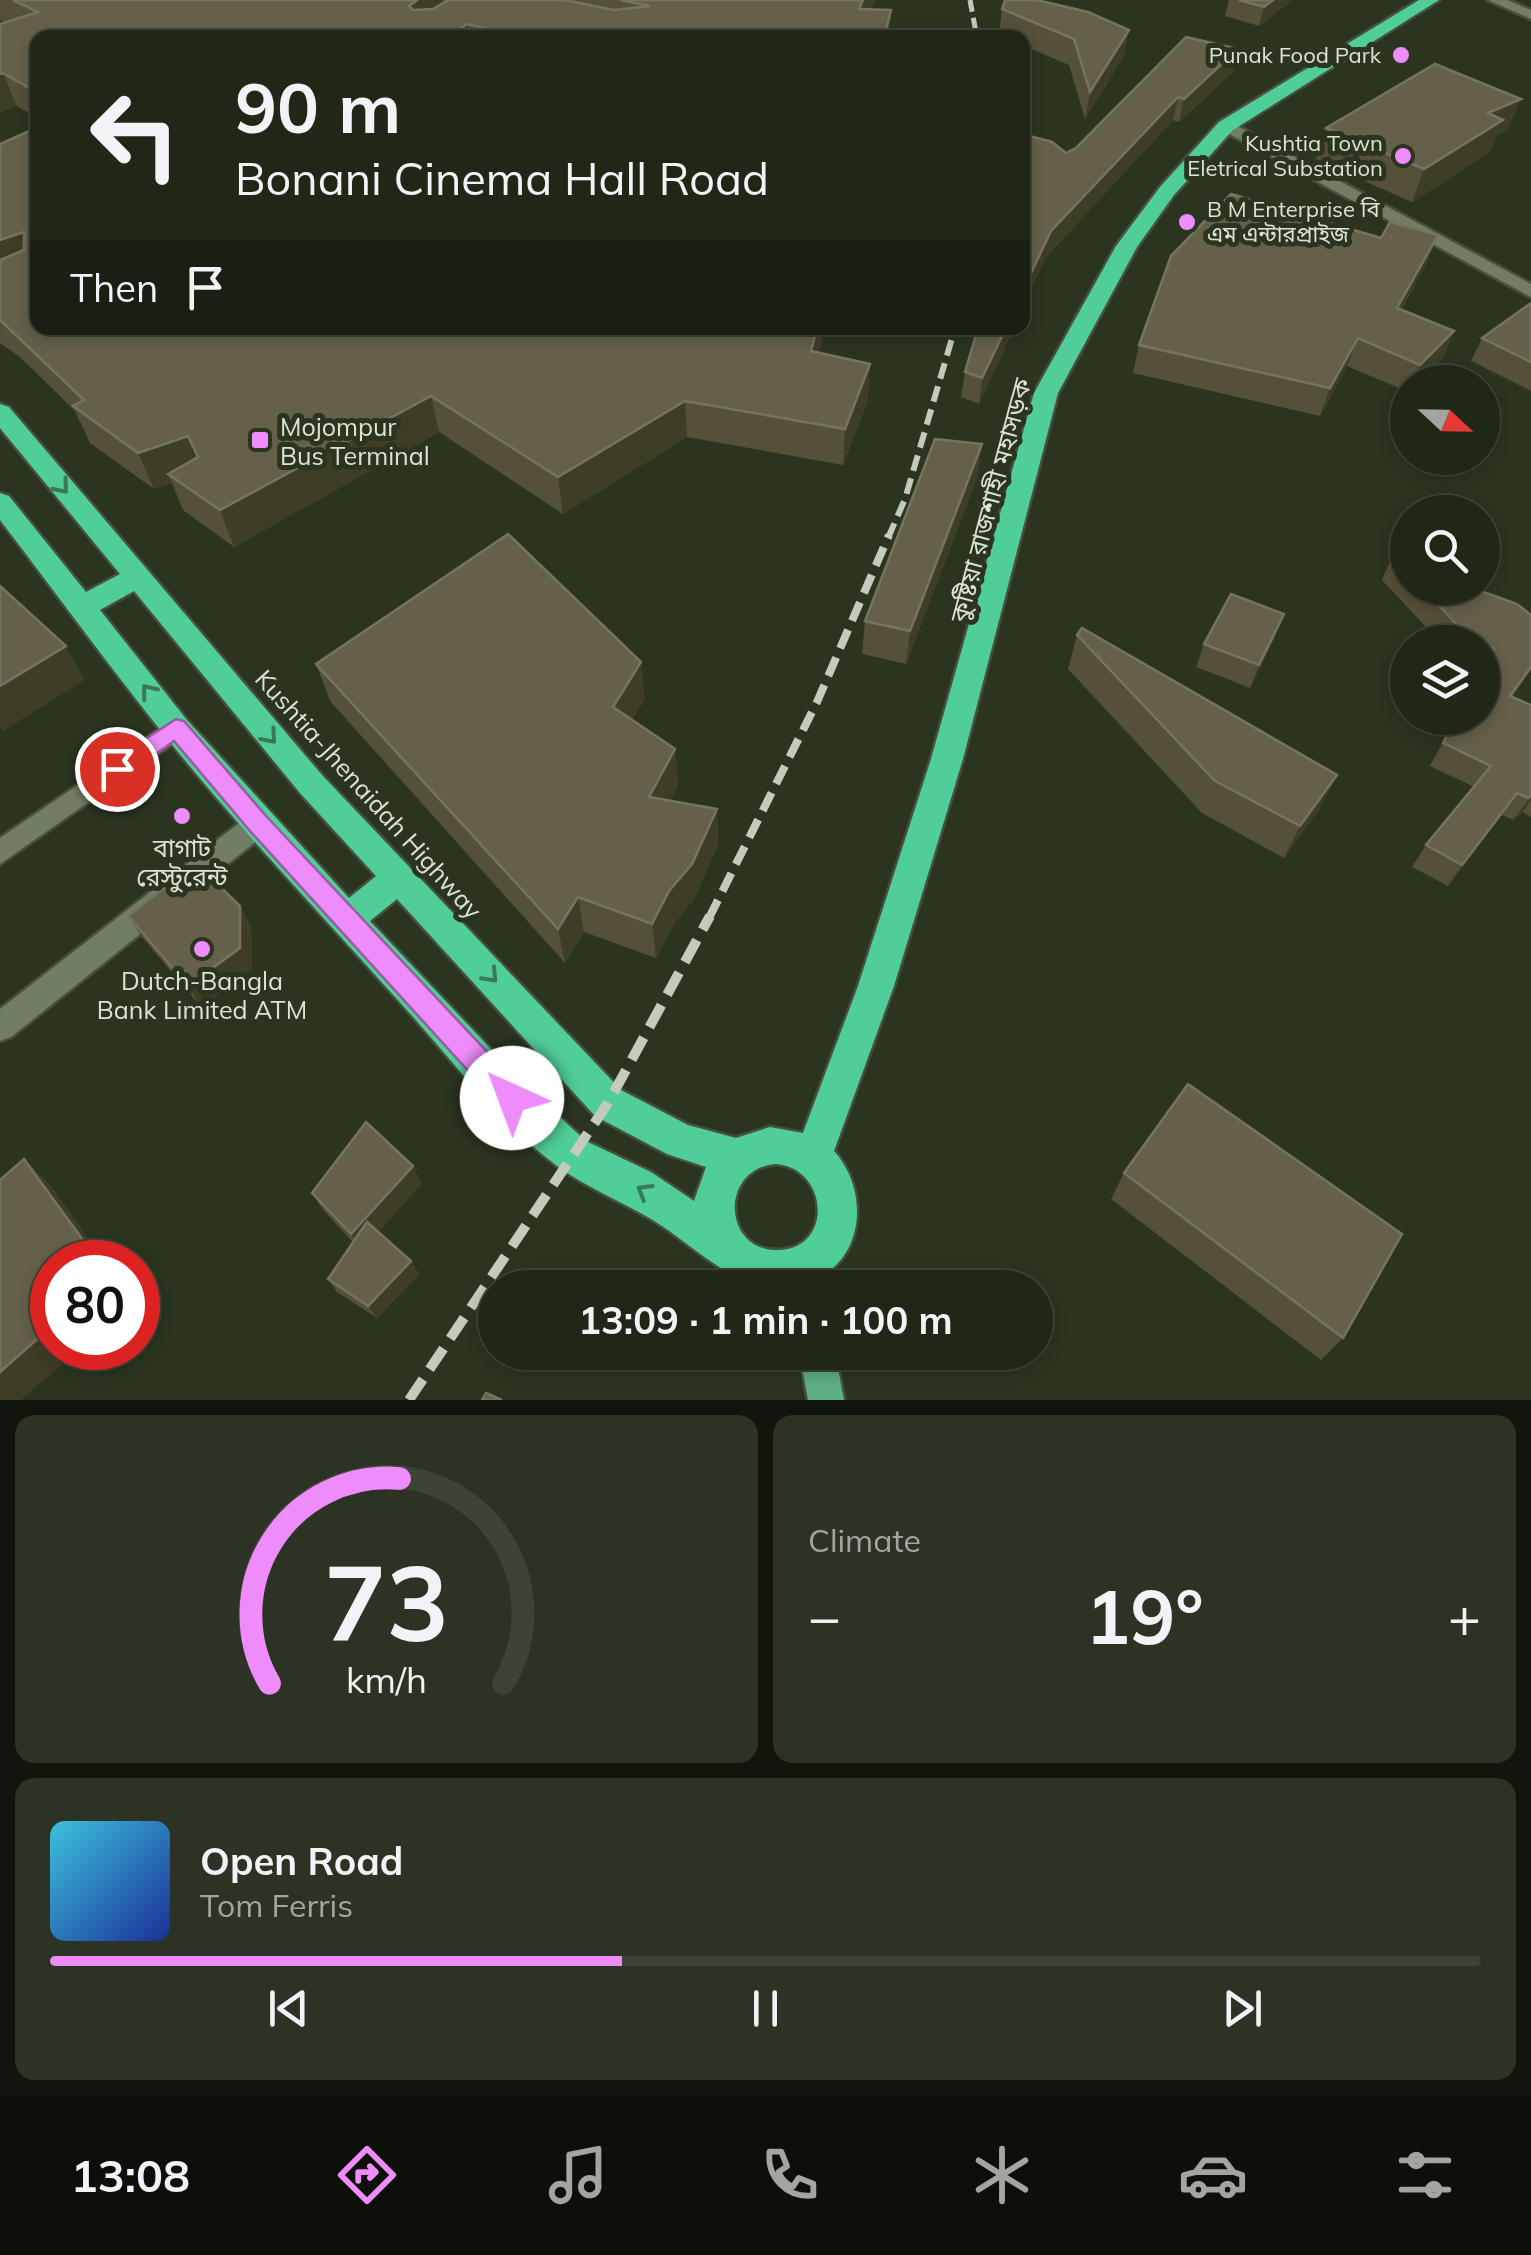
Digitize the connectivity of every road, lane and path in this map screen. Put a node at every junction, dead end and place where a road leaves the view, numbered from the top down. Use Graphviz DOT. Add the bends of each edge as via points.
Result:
graph roads {
  1 [pos="1430,0"];
  2 [pos="1495,0"];
  3 [pos="1531,16"];
  4 [pos="1226,126"];
  5 [pos="1531,291"];
  6 [pos="0,412"];
  7 [pos="12,448"];
  8 [pos="0,502"];
  9 [pos="137,578"];
  10 [pos="82,607"];
  11 [pos="176,728"];
  12 [pos="258,824"];
  13 [pos="0,853"];
  14 [pos="398,877"];
  15 [pos="347,920"];
  16 [pos="0,1026"];
  17 [pos="812,1157"];
  18 [pos="738,1158"];
  19 [pos="726,1245"];
  20 [pos="784,1270"];
  21 [pos="808,1270"];
  22 [pos="820,1370"];
  23 [pos="826,1400"];
  1 -- 4 [label="highway, কুষ্টিয়া রাজশাহী মহাসড়ক"];
  2 -- 3 [label="street"];
  4 -- 5 [label="street"];
  4 -- 17 [label="highway, কুষ্টিয়া রাজশাহী মহাসড়ক" via="1127,246 1046,393 974,670 858,1048"];
  6 -- 7 [label="highway, Kushtia-Jhenaidah Highway"];
  7 -- 9 [label="highway, Kushtia-Jhenaidah Highway, one-way"];
  8 -- 10 [label="highway"];
  9 -- 10 [label="highway"];
  9 -- 14 [label="highway, Kushtia-Jhenaidah Highway, one-way"];
  11 -- 10 [label="highway, one-way"];
  11 -- 12 [label="highway"];
  11 -- 13 [label="street"];
  12 -- 15 [label="highway"];
  12 -- 16 [label="street"];
  14 -- 15 [label="highway"];
  14 -- 18 [label="highway, Kushtia-Jhenaidah Highway, one-way" via="608,1102 681,1142"];
  19 -- 15 [label="highway, one-way" via="638,1186 572,1154"];
  17 -- 18 [label="highway" via="776,1145"];
  17 -- 21 [label="highway" via="833,1182 838,1214 827,1246"];
  18 -- 19 [label="highway" via="716,1190 712,1212"];
  19 -- 20 [label="highway" via="752,1266"];
  22 -- 23 [label="main road"];
}
